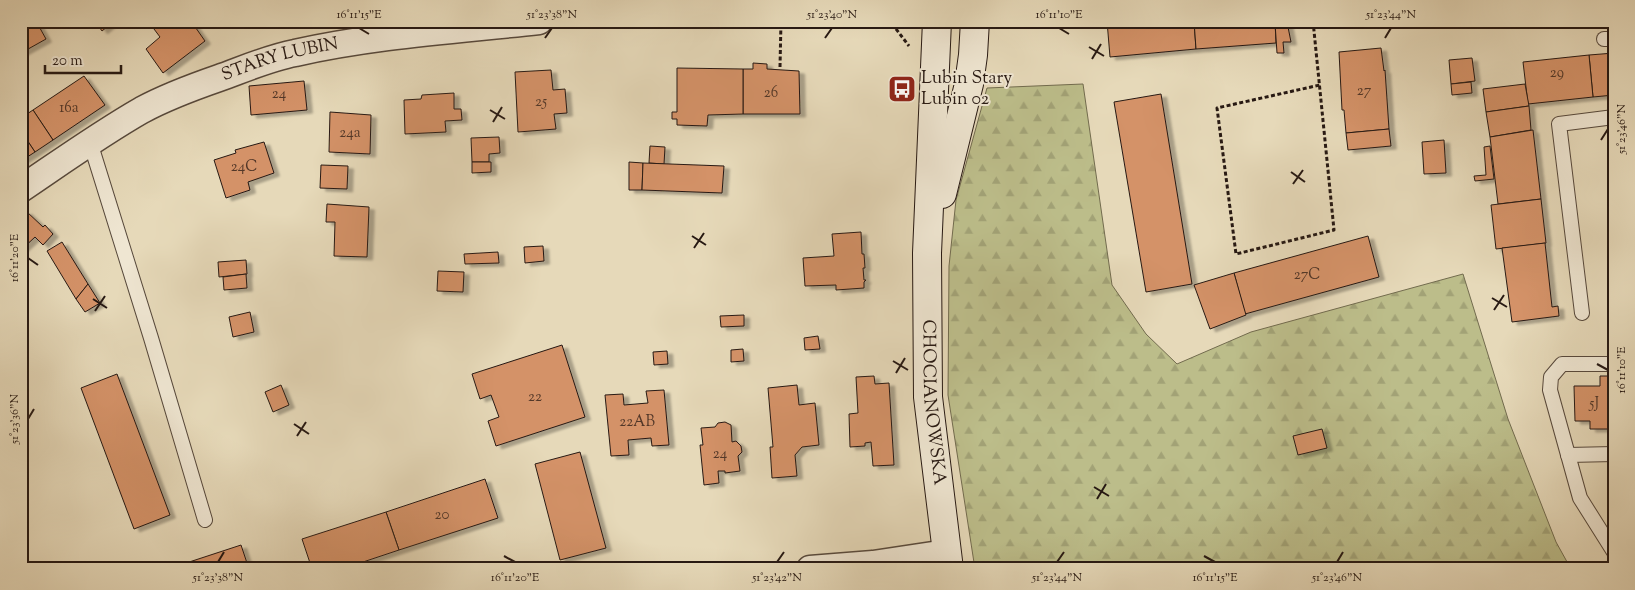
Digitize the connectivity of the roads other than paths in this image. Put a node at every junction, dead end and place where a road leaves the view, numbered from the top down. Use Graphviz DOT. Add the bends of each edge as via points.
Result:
graph roads {
  1 [pos="540,21"];
  2 [pos="937,21"];
  3 [pos="975,21"];
  4 [pos="1614,117"];
  5 [pos="90,142"];
  6 [pos="21,189"];
  7 [pos="927,253"];
  8 [pos="1582,313"];
  9 [pos="1614,364"];
  10 [pos="1614,454"];
  11 [pos="1568,455"];
  12 [pos="205,520"];
  13 [pos="1614,552"];
  14 [pos="948,561"];
  15 [pos="810,569"];
  1 -- 5 [label="street, STARY LUBIN" via="358,42 294,53 194,87 143,110"];
  2 -- 7 [label="street, CHOCIANOWSKA"];
  3 -- 7 [label="street, CHOCIANOWSKA" via="969,84"];
  4 -- 8 [label="lane" via="1559,124"];
  5 -- 6 [label="street, STARY LUBIN"];
  5 -- 12 [label="lane"];
  7 -- 14 [label="street, CHOCIANOWSKA" via="928,397"];
  9 -- 11 [label="lane" via="1562,364 1550,377 1550,390"];
  10 -- 11 [label="lane"];
  11 -- 13 [label="lane" via="1580,498"];
  14 -- 15 [label="street, CHOCIANOWSKA"];
}
